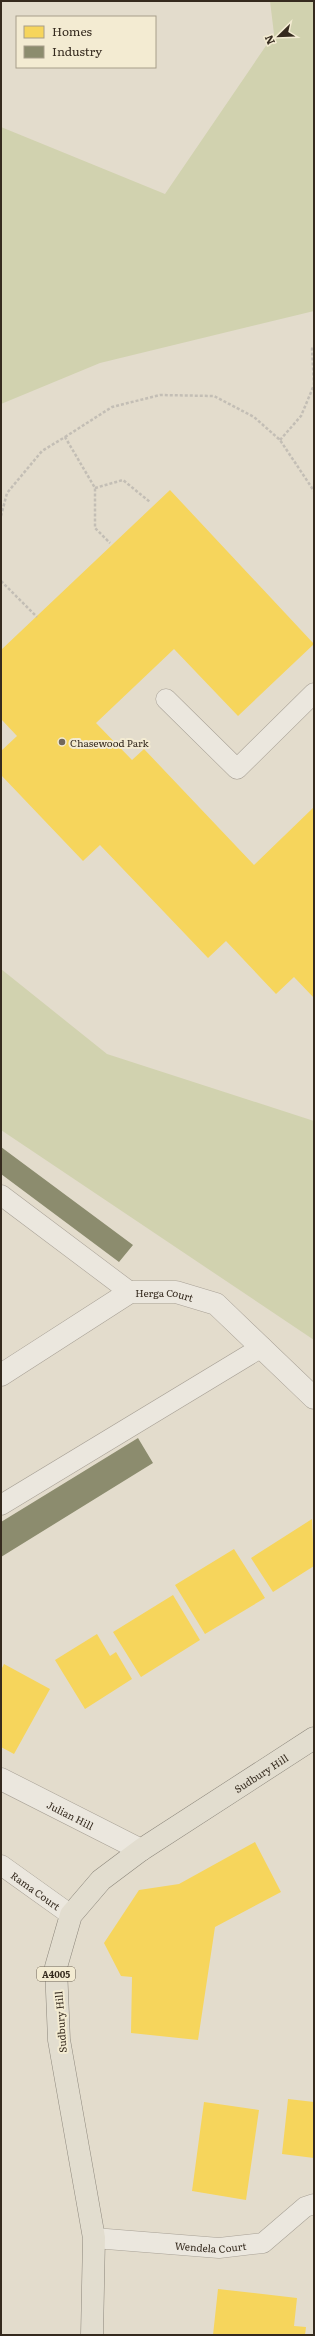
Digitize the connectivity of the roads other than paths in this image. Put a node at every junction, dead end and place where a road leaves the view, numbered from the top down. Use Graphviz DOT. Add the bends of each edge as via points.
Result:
graph roads {
  1 [pos="314,693"];
  2 [pos="166,699"];
  3 [pos="1,1195"];
  4 [pos="130,1292"];
  5 [pos="262,1347"];
  6 [pos="1,1375"];
  7 [pos="314,1398"];
  8 [pos="1,1505"];
  9 [pos="314,1738"];
  10 [pos="1,1779"];
  11 [pos="141,1850"];
  12 [pos="1,1865"];
  13 [pos="71,1914"];
  14 [pos="314,2204"];
  15 [pos="94,2238"];
  16 [pos="92,2335"];
  1 -- 2 [label="lane" via="237,769"];
  3 -- 4 [label="lane"];
  4 -- 5 [label="street, Herga Court" via="176,1292 216,1304"];
  4 -- 6 [label="street, Herga Court"];
  5 -- 7 [label="street, Herga Court"];
  5 -- 8 [label="lane"];
  9 -- 11 [label="main road, Sudbury Hill / A4005"];
  10 -- 11 [label="street, Julian Hill"];
  11 -- 13 [label="main road, Sudbury Hill / A4005" via="101,1880"];
  12 -- 13 [label="lane, Rama Court"];
  13 -- 15 [label="main road, Sudbury Hill / A4005" via="56,1966 59,2040"];
  14 -- 15 [label="lane, Wendela Court" via="305,2207 263,2243 218,2248"];
  15 -- 16 [label="main road, Sudbury Hill / A4005"];
}
